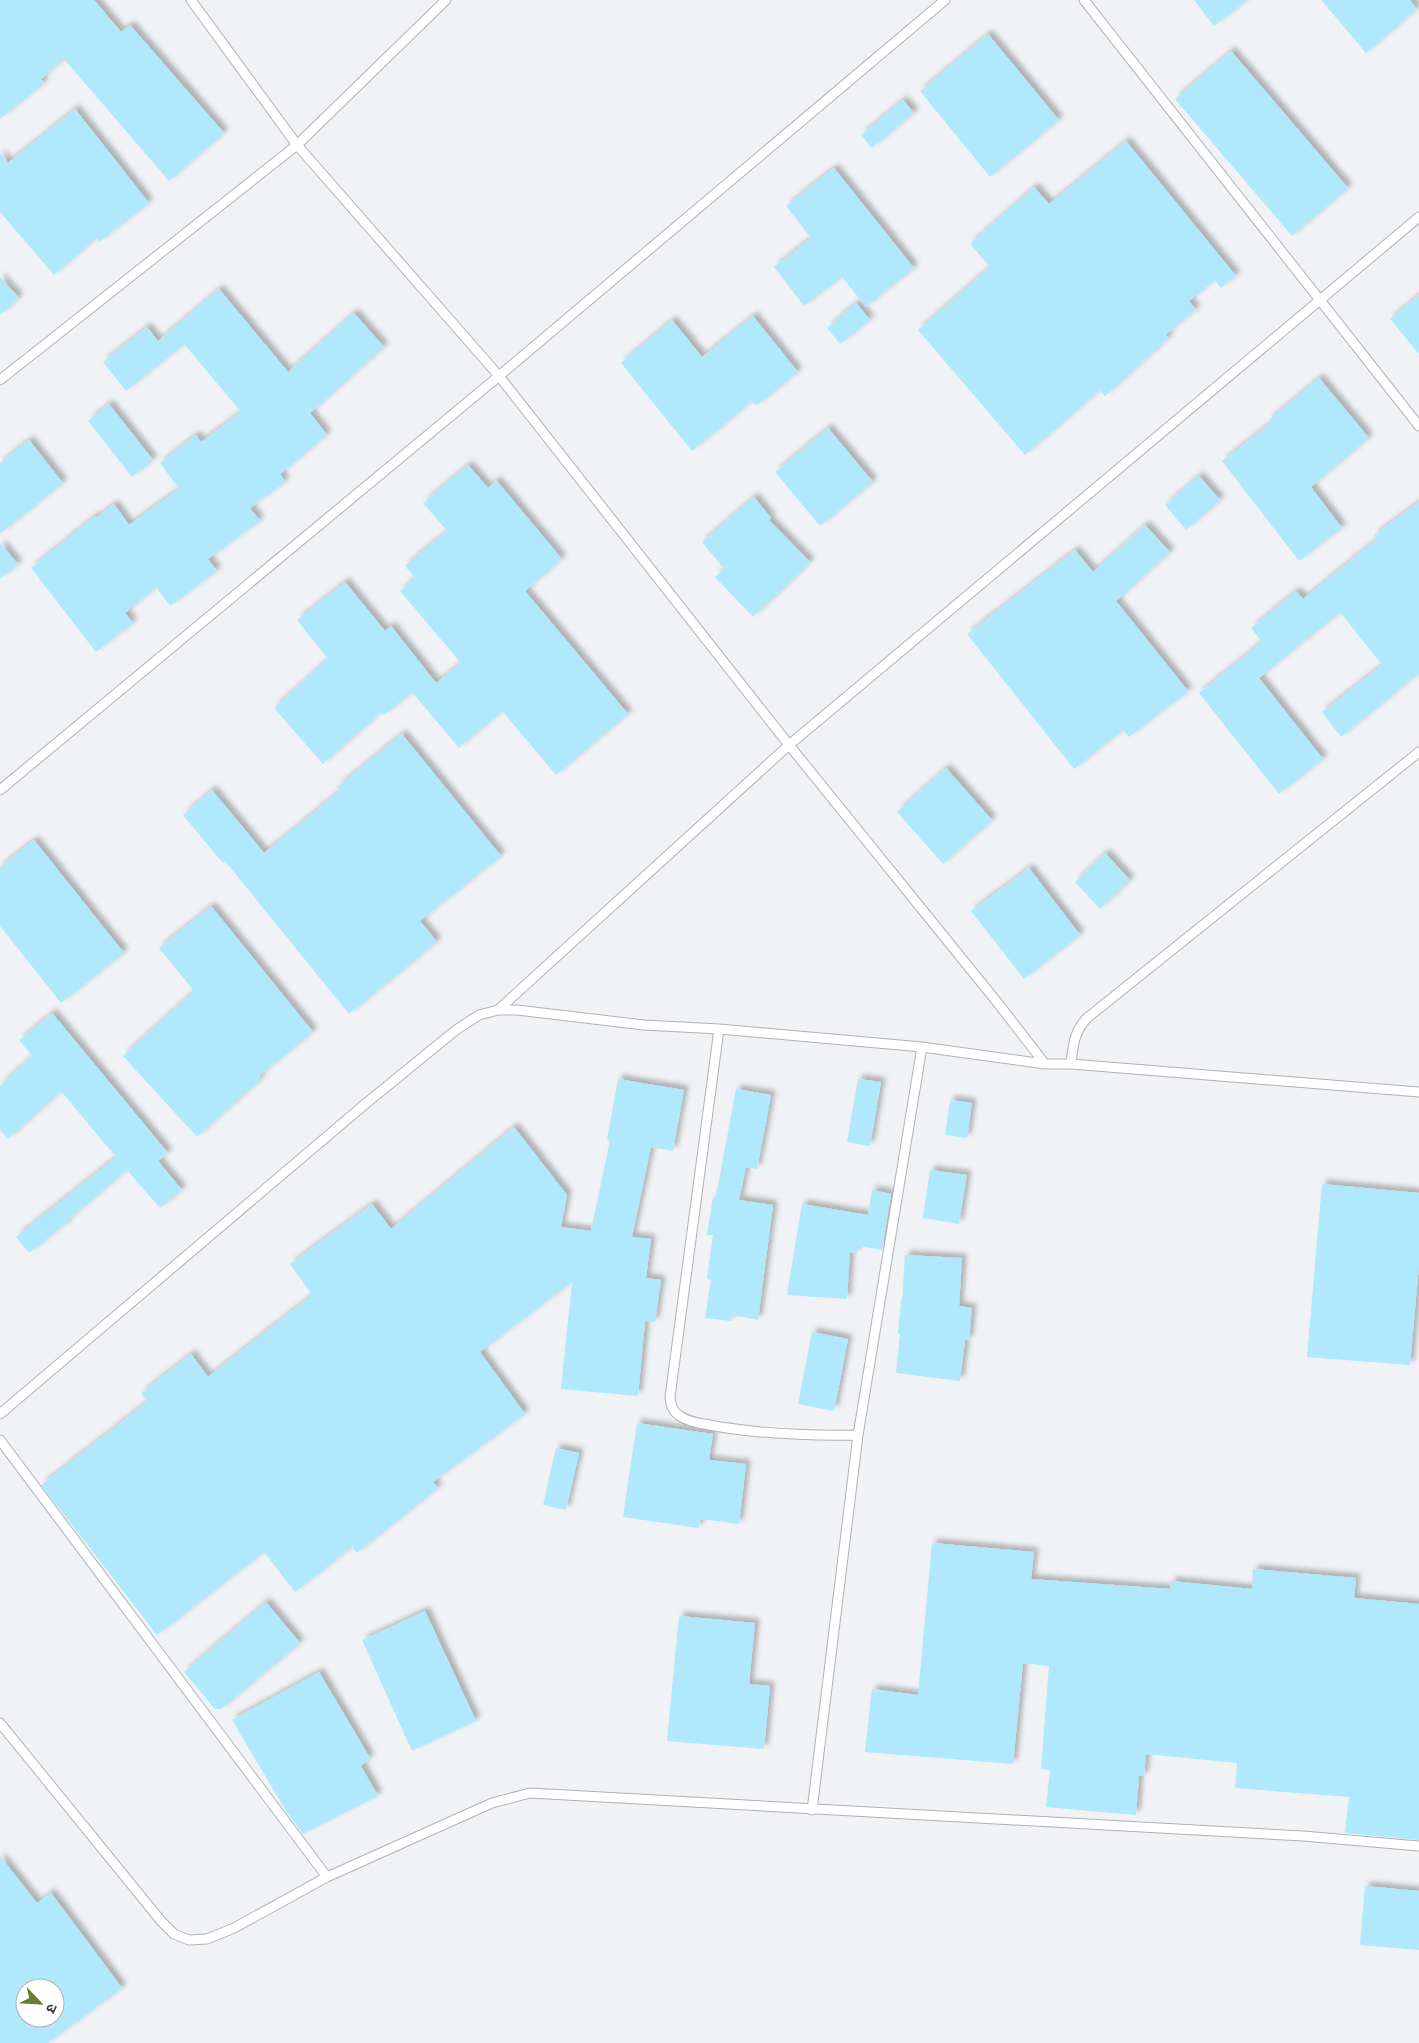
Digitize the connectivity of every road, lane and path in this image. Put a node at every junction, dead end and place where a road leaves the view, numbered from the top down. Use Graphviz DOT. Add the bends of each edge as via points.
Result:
graph roads {
  1 [pos="191,0"];
  2 [pos="446,0"];
  3 [pos="945,0"];
  4 [pos="1084,0"];
  5 [pos="297,145"];
  6 [pos="1419,217"];
  7 [pos="1320,301"];
  8 [pos="499,376"];
  9 [pos="0,380"];
  10 [pos="1419,426"];
  11 [pos="789,745"];
  12 [pos="1419,752"];
  13 [pos="0,790"];
  14 [pos="498,1010"];
  15 [pos="719,1029"];
  16 [pos="922,1047"];
  17 [pos="1045,1064"];
  18 [pos="1071,1064"];
  19 [pos="1419,1092"];
  20 [pos="0,1414"];
  21 [pos="858,1435"];
  22 [pos="0,1440"];
  23 [pos="0,1723"];
  24 [pos="812,1810"];
  25 [pos="1419,1846"];
  26 [pos="326,1877"];
  1 -- 5 [label="lane"];
  2 -- 5 [label="lane"];
  3 -- 8 [label="lane"];
  4 -- 7 [label="lane"];
  5 -- 8 [label="lane"];
  5 -- 9 [label="lane"];
  6 -- 7 [label="lane"];
  7 -- 10 [label="lane"];
  7 -- 11 [label="lane"];
  8 -- 11 [label="lane"];
  8 -- 13 [label="lane"];
  11 -- 14 [label="lane"];
  11 -- 17 [label="lane"];
  12 -- 18 [label="lane" via="1087,1018 1077,1029"];
  14 -- 15 [label="lane"];
  14 -- 20 [label="lane" via="479,1015 456,1030"];
  15 -- 16 [label="lane"];
  15 -- 21 [label="lane" via="670,1396 672,1407 688,1421 736,1430 816,1436"];
  16 -- 17 [label="lane"];
  16 -- 21 [label="lane"];
  17 -- 18 [label="lane"];
  18 -- 19 [label="lane"];
  21 -- 24 [label="lane"];
  22 -- 26 [label="lane"];
  23 -- 26 [label="lane" via="174,1934 189,1940 207,1939 234,1928"];
  24 -- 25 [label="lane" via="1303,1836"];
  24 -- 26 [label="lane" via="530,1793 492,1803"];
}
